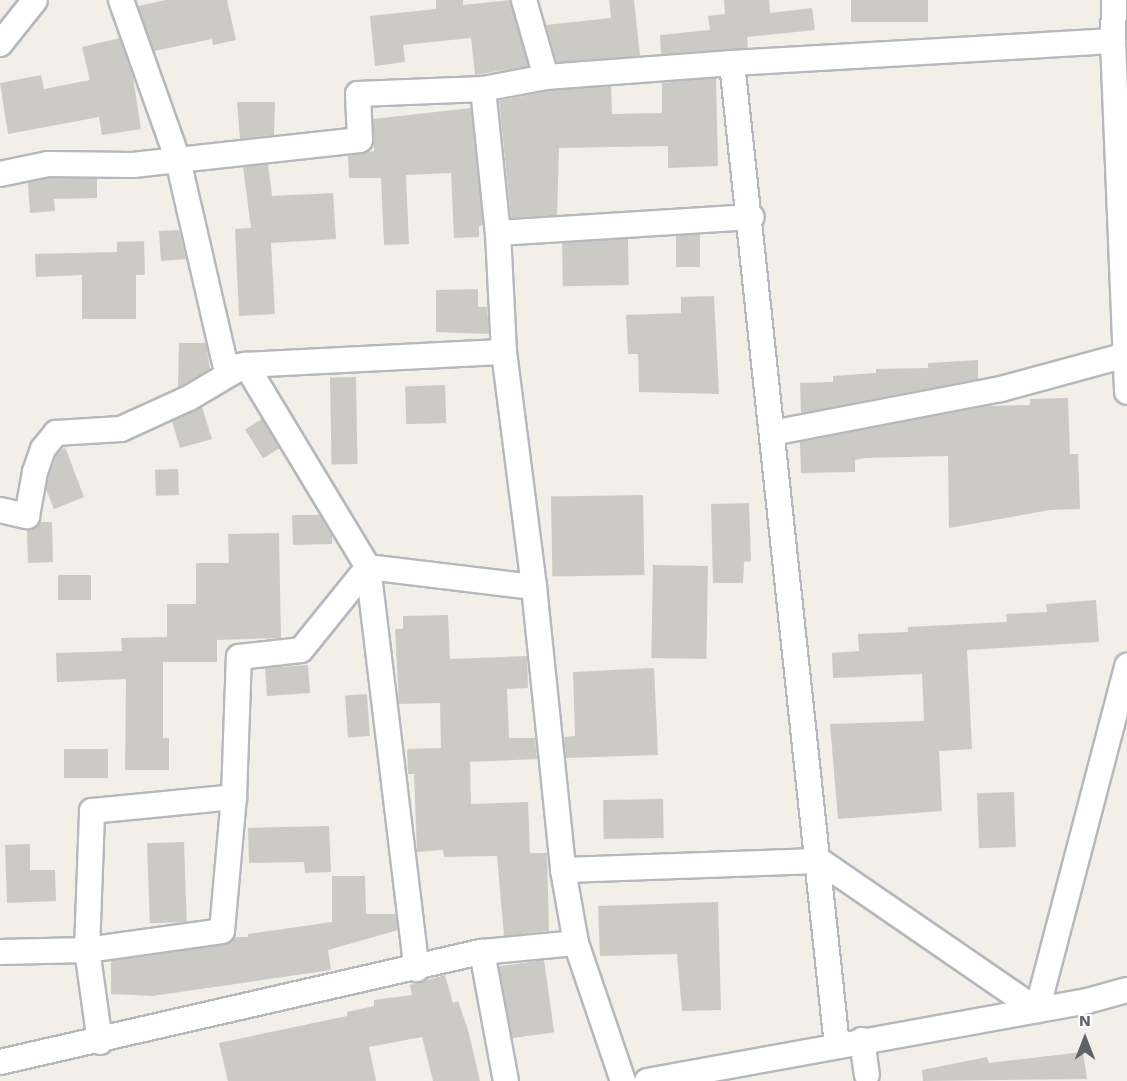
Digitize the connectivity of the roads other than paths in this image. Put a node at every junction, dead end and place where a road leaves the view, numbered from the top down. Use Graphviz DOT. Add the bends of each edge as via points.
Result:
graph roads {
  1 [pos="35,0"];
  2 [pos="524,0"];
  3 [pos="1114,0"];
  4 [pos="129,2"];
  5 [pos="1113,41"];
  6 [pos="0,44"];
  7 [pos="732,63"];
  8 [pos="546,77"];
  9 [pos="483,89"];
  10 [pos="178,160"];
  11 [pos="0,174"];
  12 [pos="751,217"];
  13 [pos="498,232"];
  14 [pos="1124,267"];
  15 [pos="504,352"];
  16 [pos="1126,355"];
  17 [pos="242,367"];
  18 [pos="1127,392"];
  19 [pos="772,433"];
  20 [pos="0,510"];
  21 [pos="368,567"];
  22 [pos="534,587"];
  23 [pos="1127,666"];
  24 [pos="234,797"];
  25 [pos="820,861"];
  26 [pos="563,870"];
  27 [pos="576,943"];
  28 [pos="87,950"];
  29 [pos="0,952"];
  30 [pos="482,952"];
  31 [pos="417,969"];
  32 [pos="1127,990"];
  33 [pos="1037,1010"];
  34 [pos="862,1040"];
  35 [pos="100,1042"];
  36 [pos="837,1045"];
  37 [pos="0,1062"];
  38 [pos="867,1075"];
  39 [pos="506,1081"];
  40 [pos="623,1081"];
  41 [pos="647,1081"];
  1 -- 6 [label="street"];
  2 -- 8 [label="street"];
  3 -- 5 [label="street"];
  4 -- 10 [label="street"];
  5 -- 7 [label="street"];
  5 -- 14 [label="street"];
  7 -- 8 [label="street"];
  7 -- 12 [label="street"];
  8 -- 9 [label="street"];
  9 -- 10 [label="street" via="358,94 360,140"];
  9 -- 13 [label="street"];
  10 -- 11 [label="street" via="133,165 48,164"];
  10 -- 17 [label="street" via="226,368"];
  12 -- 13 [label="street"];
  12 -- 19 [label="street"];
  13 -- 15 [label="street"];
  14 -- 16 [label="street"];
  15 -- 17 [label="street"];
  15 -- 22 [label="street"];
  16 -- 18 [label="street"];
  16 -- 19 [label="street" via="1002,389"];
  17 -- 20 [label="street" via="189,399 122,429 56,433 35,472 27,516"];
  17 -- 21 [label="street"];
  19 -- 25 [label="street"];
  21 -- 22 [label="street"];
  21 -- 24 [label="street" via="301,650 239,657"];
  21 -- 31 [label="street"];
  22 -- 26 [label="street"];
  23 -- 33 [label="street"];
  24 -- 28 [label="street" via="222,931"];
  24 -- 28 [label="street" via="92,811"];
  25 -- 26 [label="street"];
  25 -- 33 [label="street"];
  25 -- 36 [label="street"];
  26 -- 27 [label="street"];
  27 -- 30 [label="street"];
  27 -- 40 [label="street"];
  28 -- 29 [label="street"];
  28 -- 35 [label="street"];
  30 -- 31 [label="street"];
  30 -- 39 [label="street"];
  31 -- 35 [label="street"];
  32 -- 33 [label="street"];
  33 -- 34 [label="street"];
  34 -- 36 [label="street"];
  34 -- 38 [label="street"];
  35 -- 37 [label="street"];
  36 -- 41 [label="street"];
}
